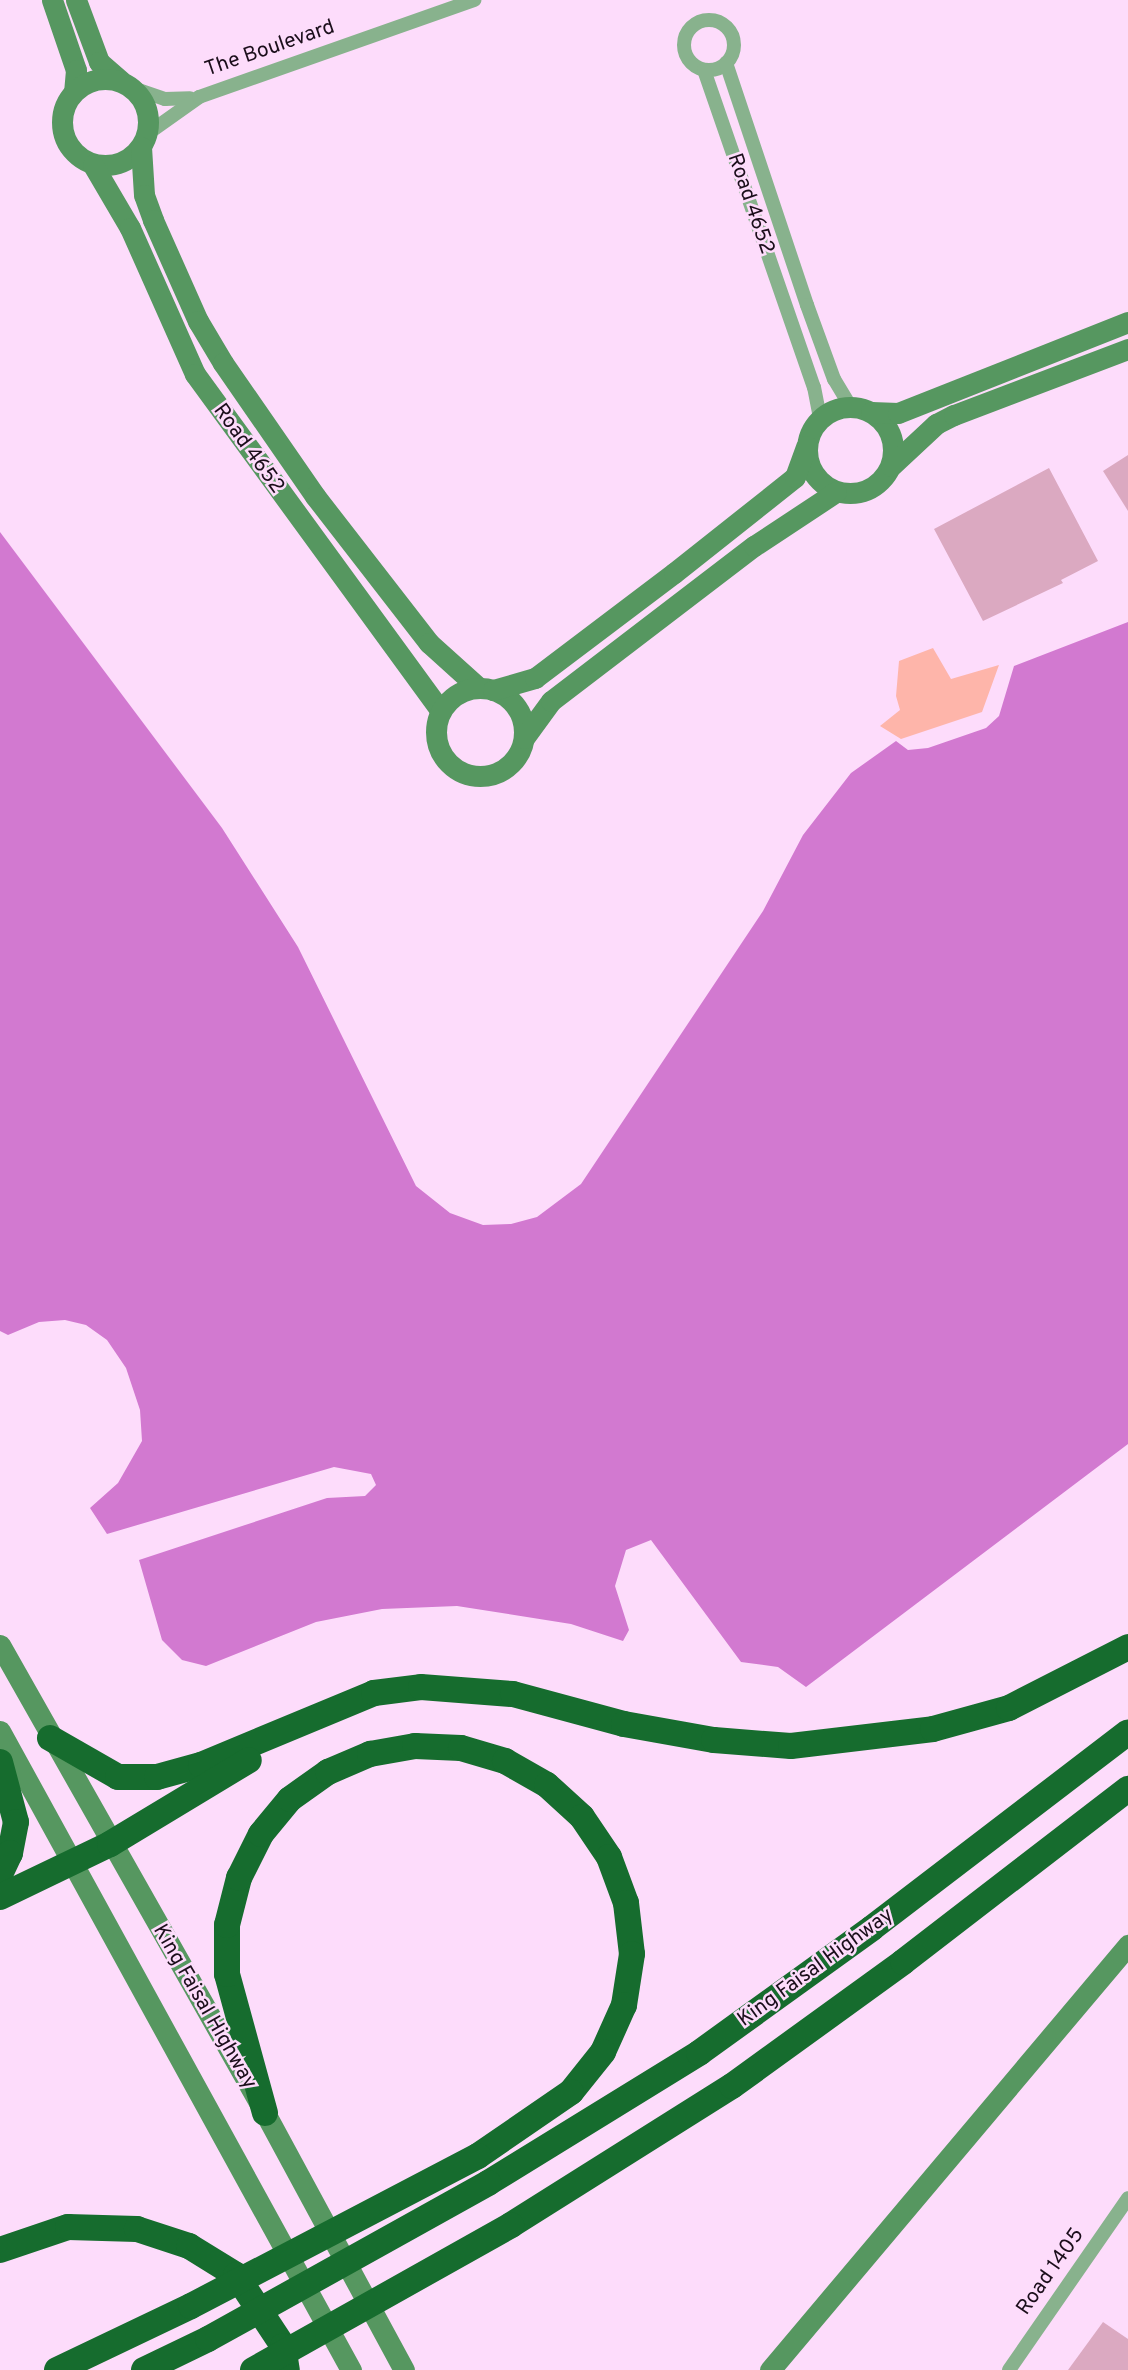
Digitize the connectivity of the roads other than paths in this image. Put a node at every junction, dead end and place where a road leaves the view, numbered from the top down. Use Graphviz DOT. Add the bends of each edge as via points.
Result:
graph roads {
  1 [pos="52,0"];
  2 [pos="76,0"];
  3 [pos="474,0"];
  4 [pos="726,63"];
  5 [pos="704,70"];
  6 [pos="128,85"];
  7 [pos="74,91"];
  8 [pos="199,97"];
  9 [pos="144,140"];
  10 [pos="93,164"];
  11 [pos="1128,322"];
  12 [pos="1128,349"];
  13 [pos="861,409"];
  14 [pos="820,419"];
  15 [pos="806,446"];
  16 [pos="891,466"];
  17 [pos="836,492"];
  18 [pos="486,689"];
  19 [pos="441,711"];
  20 [pos="524,738"];
  21 [pos="0,1645"];
  22 [pos="1128,1647"];
  23 [pos="325,1714"];
  24 [pos="0,1731"];
  25 [pos="1128,1732"];
  26 [pos="50,1738"];
  27 [pos="0,1762"];
  28 [pos="1128,1789"];
  29 [pos="110,1844"];
  30 [pos="71,1863"];
  31 [pos="0,1874"];
  32 [pos="0,1897"];
  33 [pos="1128,1945"];
  34 [pos="265,2113"];
  35 [pos="1128,2198"];
  36 [pos="0,2250"];
  37 [pos="57,2370"];
  38 [pos="144,2370"];
  39 [pos="253,2370"];
  40 [pos="287,2370"];
  41 [pos="351,2370"];
  42 [pos="404,2370"];
  43 [pos="770,2370"];
  44 [pos="1009,2370"];
  1 -- 7 [label="street" via="76,70"];
  2 -- 6 [label="street" via="99,62"];
  3 -- 8 [label="street, The Boulevard"];
  4 -- 5 [label="street"];
  4 -- 5 [label="street, Road 4652" via="734,46 728,28 702,21 687,32 684,51 688,60"];
  4 -- 13 [label="street, Road 4652" via="834,379"];
  5 -- 14 [label="street, Road 4652" via="814,387"];
  6 -- 7 [label="street" via="89,81"];
  6 -- 8 [label="street, The Boulevard" via="165,99"];
  6 -- 9 [label="street" via="146,107"];
  7 -- 10 [label="street" via="64,106 63,133 77,156"];
  8 -- 9 [label="street, The Boulevard"];
  9 -- 10 [label="street" via="128,159 111,165"];
  9 -- 18 [label="street, Road 4652" via="144,195 198,321 223,363 315,496 429,643"];
  10 -- 19 [label="street, Road 4652" via="130,228 195,374"];
  11 -- 13 [label="street" via="898,413"];
  12 -- 16 [label="street" via="954,415 936,425"];
  13 -- 14 [label="street"];
  13 -- 16 [label="street" via="891,435"];
  14 -- 15 [label="street"];
  15 -- 17 [label="street" via="813,474"];
  15 -- 18 [label="street" via="794,477 674,573 535,678"];
  16 -- 17 [label="street" via="884,477 862,492"];
  17 -- 20 [label="street" via="754,546 551,701"];
  18 -- 19 [label="street" via="451,699"];
  18 -- 20 [label="street" via="516,707"];
  19 -- 20 [label="street" via="437,744 461,772 495,774 519,754"];
  21 -- 26 [label="street, King Faisal Highway"];
  22 -- 23 [label="highway" via="1009,1707 933,1729 791,1746 714,1740 624,1724 513,1693 421,1687 374,1693"];
  23 -- 26 [label="highway" via="201,1765 158,1777 118,1777"];
  23 -- 29 [label="highway"];
  24 -- 30 [label="street"];
  25 -- 38 [label="highway, King Faisal Highway, bridge" via="872,1928 699,2053 488,2183"];
  26 -- 29 [label="street, King Faisal Highway"];
  27 -- 31 [label="highway" via="16,1822"];
  28 -- 39 [label="highway, bridge" via="732,2086 511,2225"];
  29 -- 30 [label="highway"];
  29 -- 34 [label="street, King Faisal Highway"];
  30 -- 32 [label="highway"];
  30 -- 41 [label="street"];
  33 -- 43 [label="street"];
  34 -- 37 [label="highway, bridge" via="227,1974 228,1925 239,1878 261,1834 290,1799 327,1772 381,1752 415,1746 461,1748 505,1761 547,1785 582,1817 609,1857 626,1903 632,1954 624,2005 603,2052 571,2092 478,2156 191,2306"];
  34 -- 42 [label="street, King Faisal Highway"];
  35 -- 44 [label="street, Road 1405"];
  36 -- 40 [label="highway" via="68,2227 137,2229 189,2246 236,2275 283,2346"];
}
